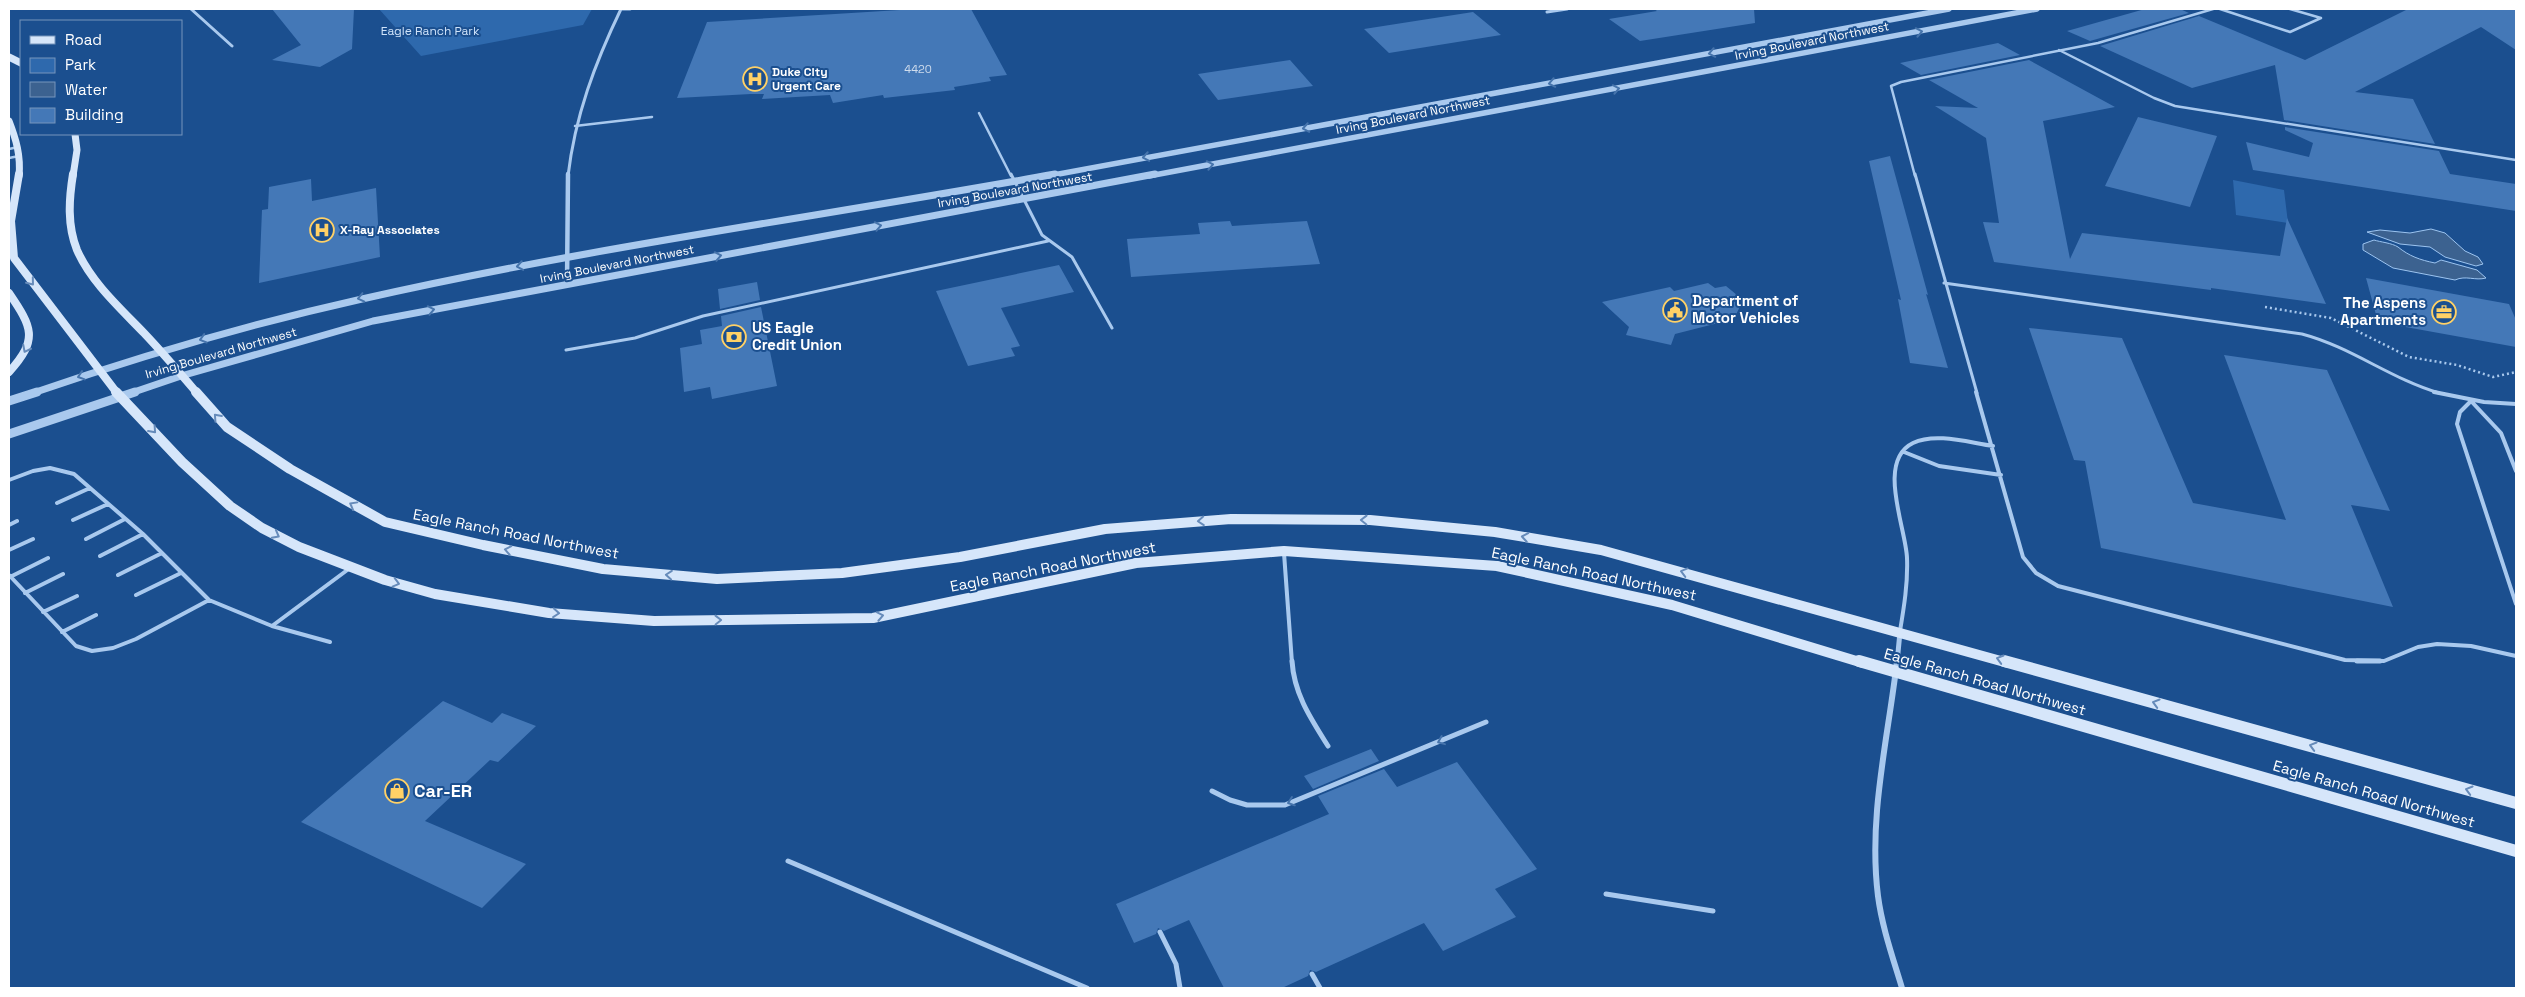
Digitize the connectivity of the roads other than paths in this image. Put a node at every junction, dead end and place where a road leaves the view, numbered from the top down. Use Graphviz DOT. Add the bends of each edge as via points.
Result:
graph roads {
  1 [pos="191,9"];
  2 [pos="621,9"];
  3 [pos="630,9"];
  4 [pos="1567,9"];
  5 [pos="1949,9"];
  6 [pos="2037,9"];
  7 [pos="2214,9"];
  8 [pos="2220,9"];
  9 [pos="2290,9"];
  10 [pos="1546,12"];
  11 [pos="232,46"];
  12 [pos="2059,50"];
  13 [pos="979,113"];
  14 [pos="652,117"];
  15 [pos="9,120"];
  16 [pos="575,126"];
  17 [pos="75,135"];
  18 [pos="9,149"];
  19 [pos="20,151"];
  20 [pos="9,158"];
  21 [pos="2516,160"];
  22 [pos="1016,181"];
  23 [pos="1022,200"];
  24 [pos="10,216"];
  25 [pos="1048,241"];
  26 [pos="568,257"];
  27 [pos="1944,283"];
  28 [pos="567,285"];
  29 [pos="9,293"];
  30 [pos="1112,328"];
  31 [pos="566,350"];
  32 [pos="161,351"];
  33 [pos="101,369"];
  34 [pos="9,372"];
  35 [pos="181,376"];
  36 [pos="119,395"];
  37 [pos="2471,400"];
  38 [pos="9,401"];
  39 [pos="2516,404"];
  40 [pos="9,434"];
  41 [pos="1993,446"];
  42 [pos="1904,452"];
  43 [pos="2516,471"];
  44 [pos="2001,475"];
  45 [pos="9,480"];
  46 [pos="90,488"];
  47 [pos="57,503"];
  48 [pos="108,504"];
  49 [pos="125,519"];
  50 [pos="73,520"];
  51 [pos="17,521"];
  52 [pos="9,525"];
  53 [pos="142,534"];
  54 [pos="33,539"];
  55 [pos="86,539"];
  56 [pos="9,550"];
  57 [pos="1284,551"];
  58 [pos="160,554"];
  59 [pos="100,556"];
  60 [pos="48,558"];
  61 [pos="350,568"];
  62 [pos="181,573"];
  63 [pos="63,574"];
  64 [pos="118,575"];
  65 [pos="9,576"];
  66 [pos="25,593"];
  67 [pos="136,595"];
  68 [pos="77,596"];
  69 [pos="209,600"];
  70 [pos="2516,604"];
  71 [pos="43,612"];
  72 [pos="96,615"];
  73 [pos="272,626"];
  74 [pos="1900,631"];
  75 [pos="62,632"];
  76 [pos="330,642"];
  77 [pos="2516,656"];
  78 [pos="1896,673"];
  79 [pos="1486,722"];
  80 [pos="1328,746"];
  81 [pos="1212,791"];
  82 [pos="2516,803"];
  83 [pos="2516,851"];
  84 [pos="788,861"];
  85 [pos="1606,894"];
  86 [pos="1713,911"];
  87 [pos="1160,932"];
  88 [pos="1312,974"];
  89 [pos="1087,988"];
  90 [pos="1180,988"];
  91 [pos="1320,988"];
  92 [pos="1902,988"];
  1 -- 11 [label="street"];
  2 -- 3 [label="street"];
  2 -- 16 [label="street" via="593,67"];
  4 -- 10 [label="street"];
  5 -- 22 [label="street, Irving Boulevard Northwest, one-way"];
  23 -- 6 [label="street, Irving Boulevard Northwest, one-way"];
  7 -- 12 [label="lane" via="2168,26"];
  8 -- 9 [label="lane" via="2290,32 2320,18"];
  12 -- 21 [label="lane" via="2175,106"];
  12 -- 27 [label="lane" via="1891,86"];
  13 -- 22 [label="lane"];
  14 -- 16 [label="lane"];
  15 -- 19 [label="main road, Eagle Ranch Road Northwest"];
  16 -- 26 [label="street" via="568,180"];
  17 -- 32 [label="main road, Eagle Ranch Road Northwest" via="78,150 68,210 77,249 106,292"];
  18 -- 19 [label="lane"];
  19 -- 20 [label="lane"];
  19 -- 24 [label="main road, Eagle Ranch Road Northwest" via="20,179"];
  22 -- 23 [label="lane"];
  22 -- 26 [label="street, Irving Boulevard Northwest"];
  23 -- 25 [label="lane"];
  28 -- 23 [label="street, Irving Boulevard Northwest, one-way"];
  24 -- 33 [label="main road, Eagle Ranch Road Northwest, one-way" via="9,237 14,258"];
  25 -- 30 [label="lane" via="1072,257"];
  25 -- 31 [label="lane" via="703,316 635,338"];
  26 -- 28 [label="street"];
  26 -- 32 [label="street, Irving Boulevard Northwest, one-way" via="359,298"];
  27 -- 37 [label="lane" via="2302,334 2336,344 2417,385"];
  27 -- 41 [label="lane"];
  35 -- 28 [label="street, Irving Boulevard Northwest, one-way" via="373,321"];
  29 -- 34 [label="main road, one-way" via="32,334 25,354"];
  32 -- 33 [label="street, Irving Boulevard Northwest"];
  32 -- 35 [label="main road, Eagle Ranch Road Northwest"];
  33 -- 36 [label="main road, Eagle Ranch Road Northwest"];
  33 -- 38 [label="street, Irving Boulevard Northwest, one-way"];
  35 -- 36 [label="street, Irving Boulevard Northwest"];
  74 -- 35 [label="main road, Eagle Ranch Road Northwest, one-way" via="1601,550 1495,532 1370,520 1231,519 1105,529 960,557 842,572 717,580 602,569 483,546 385,522 290,469 227,427"];
  36 -- 40 [label="street, Irving Boulevard Northwest"];
  36 -- 61 [label="main road, Eagle Ranch Road Northwest, one-way" via="182,462 230,506 299,548"];
  37 -- 39 [label="lane"];
  37 -- 43 [label="lane" via="2501,433"];
  37 -- 70 [label="lane" via="2460,412 2456,424"];
  41 -- 42 [label="lane" via="1928,439 1913,443"];
  41 -- 44 [label="lane"];
  42 -- 44 [label="lane" via="1936,466"];
  42 -- 74 [label="lane" via="1895,472 1908,571"];
  44 -- 77 [label="lane" via="2023,556 2036,573 2058,586 2344,660 2383,661 2423,645 2440,643"];
  45 -- 46 [label="lane" via="25,473 63,467"];
  46 -- 47 [label="lane"];
  46 -- 48 [label="lane"];
  48 -- 49 [label="lane"];
  48 -- 50 [label="lane"];
  49 -- 53 [label="lane"];
  49 -- 55 [label="lane"];
  51 -- 52 [label="lane"];
  53 -- 58 [label="lane"];
  53 -- 59 [label="lane"];
  54 -- 56 [label="lane"];
  61 -- 57 [label="main road, Eagle Ranch Road Northwest, one-way" via="435,594 549,613 654,621 863,618 1136,563"];
  57 -- 78 [label="main road, Eagle Ranch Road Northwest" via="1497,566 1672,604"];
  57 -- 80 [label="lane" via="1293,675 1304,707"];
  58 -- 62 [label="lane"];
  58 -- 64 [label="lane"];
  60 -- 65 [label="lane"];
  61 -- 73 [label="lane"];
  62 -- 67 [label="lane"];
  62 -- 69 [label="lane"];
  63 -- 66 [label="lane"];
  65 -- 66 [label="lane"];
  66 -- 71 [label="lane"];
  68 -- 71 [label="lane"];
  69 -- 73 [label="lane"];
  69 -- 75 [label="lane" via="113,648 92,651 76,646"];
  71 -- 75 [label="lane"];
  72 -- 75 [label="lane"];
  73 -- 76 [label="lane"];
  74 -- 78 [label="street"];
  82 -- 74 [label="main road, Eagle Ranch Road Northwest, one-way"];
  78 -- 83 [label="main road, Eagle Ranch Road Northwest"];
  78 -- 92 [label="street" via="1876,806 1875,851 1878,896"];
  79 -- 81 [label="lane, one-way" via="1284,805 1260,807 1232,803"];
  84 -- 89 [label="lane"];
  85 -- 86 [label="lane"];
  87 -- 90 [label="lane" via="1176,964"];
  88 -- 91 [label="lane"];
}
